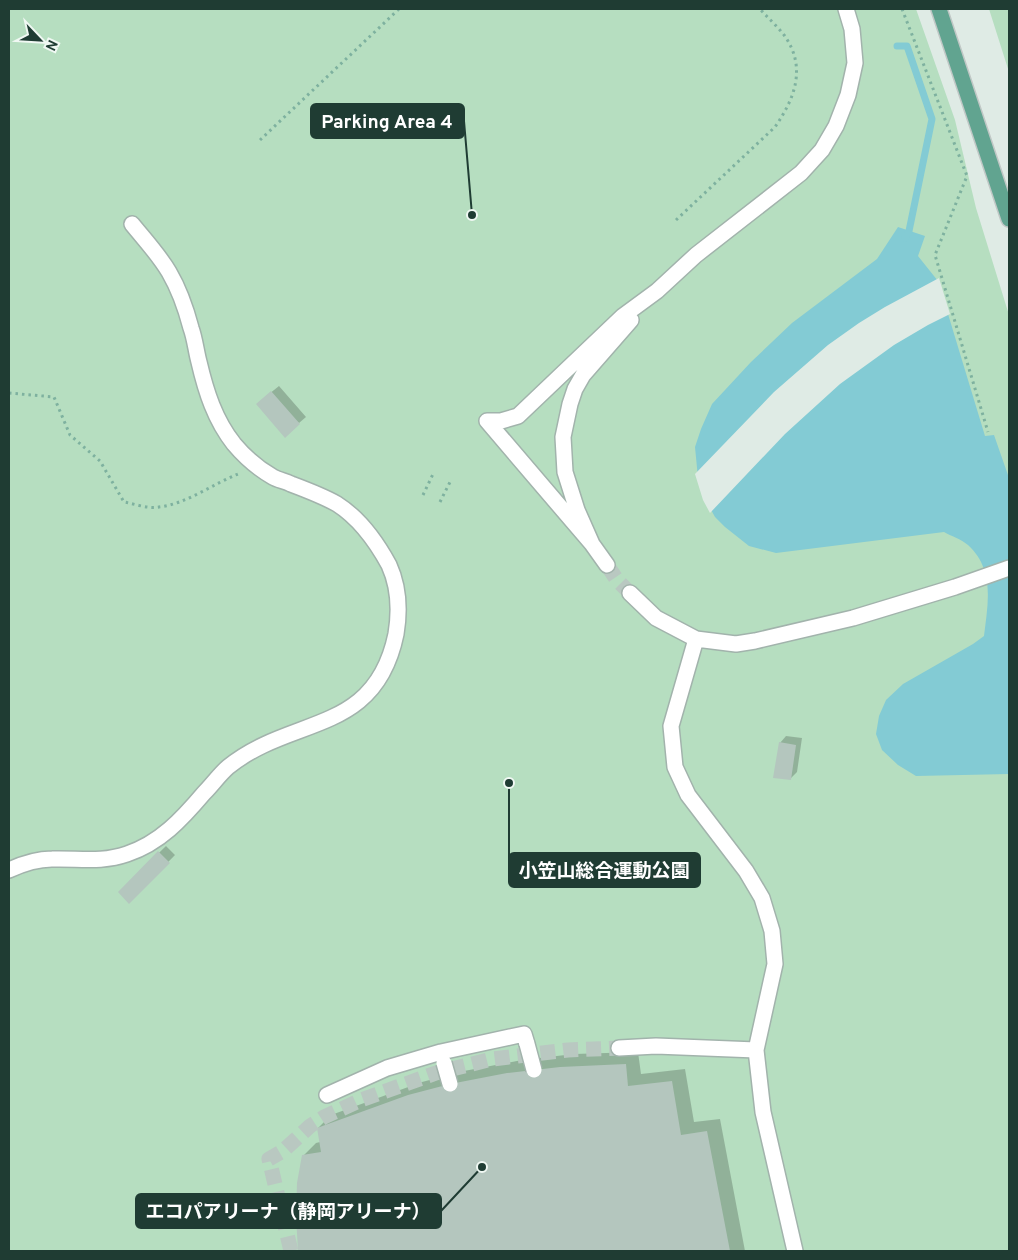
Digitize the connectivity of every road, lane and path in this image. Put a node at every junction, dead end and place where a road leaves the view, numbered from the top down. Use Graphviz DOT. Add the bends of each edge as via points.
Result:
graph roads {
  1 [pos="399,9"];
  2 [pos="760,9"];
  3 [pos="846,9"];
  4 [pos="902,9"];
  5 [pos="940,9"];
  6 [pos="260,140"];
  7 [pos="1009,219"];
  8 [pos="676,220"];
  9 [pos="132,224"];
  10 [pos="657,291"];
  11 [pos="9,393"];
  12 [pos="988,432"];
  13 [pos="257,466"];
  14 [pos="434,472"];
  15 [pos="451,480"];
  16 [pos="423,495"];
  17 [pos="440,502"];
  18 [pos="592,544"];
  19 [pos="607,565"];
  20 [pos="1009,568"];
  21 [pos="630,593"];
  22 [pos="696,639"];
  23 [pos="9,870"];
  24 [pos="619,1048"];
  25 [pos="756,1050"];
  26 [pos="442,1057"];
  27 [pos="534,1070"];
  28 [pos="450,1084"];
  29 [pos="327,1095"];
  30 [pos="795,1251"];
  1 -- 6 [label="path"];
  2 -- 8 [label="path" via="784,36 795,60 795,88 786,111 775,127"];
  3 -- 10 [label="street" via="852,29 855,63 848,95 822,150 800,173 696,254"];
  4 -- 12 [label="path" via="967,176 935,255"];
  5 -- 7 [label="main road"];
  9 -- 13 [label="street" via="157,255 177,289 218,419 235,445"];
  10 -- 18 [label="street" via="583,375 570,404 563,437 565,472"];
  10 -- 18 [label="street" via="623,316 518,416 487,421"];
  11 -- 13 [label="path" via="54,397 70,435 100,461 124,502 158,508 190,498"];
  13 -- 23 [label="street" via="274,478 338,505 364,528 388,564 399,602 398,621 394,644 379,678 349,709 262,746 227,768 169,832 147,846 112,858 50,859"];
  14 -- 16 [label="path"];
  15 -- 17 [label="path"];
  18 -- 19 [label="street"];
  20 -- 22 [label="street" via="853,618 755,641 736,644"];
  21 -- 22 [label="street" via="656,618"];
  22 -- 25 [label="street" via="671,726 675,767 688,795 746,871 762,898 772,931 774,964"];
  24 -- 25 [label="street" via="656,1046"];
  25 -- 30 [label="street" via="764,1112"];
  26 -- 27 [label="street, bridge" via="524,1034"];
  26 -- 28 [label="street, bridge"];
  26 -- 29 [label="street" via="387,1068"];
}
